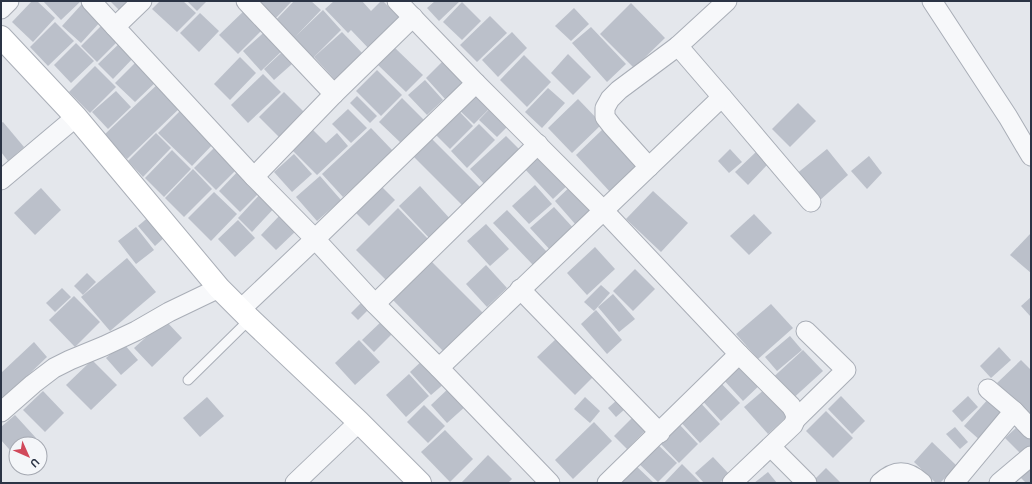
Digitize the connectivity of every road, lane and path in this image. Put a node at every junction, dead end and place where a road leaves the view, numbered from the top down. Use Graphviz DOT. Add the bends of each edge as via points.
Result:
graph roads {
  1 [pos="9,1"];
  2 [pos="91,1"];
  3 [pos="142,1"];
  4 [pos="246,1"];
  5 [pos="397,1"];
  6 [pos="727,1"];
  7 [pos="932,1"];
  8 [pos="1,9"];
  9 [pos="413,17"];
  10 [pos="115,27"];
  11 [pos="1,37"];
  12 [pos="678,46"];
  13 [pos="476,83"];
  14 [pos="334,94"];
  15 [pos="722,96"];
  16 [pos="76,117"];
  17 [pos="538,144"];
  18 [pos="1031,156"];
  19 [pos="649,167"];
  20 [pos="254,178"];
  21 [pos="1,180"];
  22 [pos="812,202"];
  23 [pos="603,210"];
  24 [pos="315,240"];
  25 [pos="219,288"];
  26 [pos="520,289"];
  27 [pos="375,304"];
  28 [pos="245,314"];
  29 [pos="806,331"];
  30 [pos="739,354"];
  31 [pos="439,368"];
  32 [pos="188,380"];
  33 [pos="988,389"];
  34 [pos="1014,411"];
  35 [pos="1,412"];
  36 [pos="795,420"];
  37 [pos="359,422"];
  38 [pos="1031,429"];
  39 [pos="660,432"];
  40 [pos="771,447"];
  41 [pos="1031,456"];
  42 [pos="295,483"];
  43 [pos="420,483"];
  44 [pos="550,483"];
  45 [pos="607,483"];
  46 [pos="732,483"];
  47 [pos="807,483"];
  48 [pos="880,483"];
  49 [pos="922,483"];
  50 [pos="954,483"];
  51 [pos="999,483"];
  1 -- 8 [label="street"];
  2 -- 10 [label="street"];
  3 -- 10 [label="street"];
  4 -- 14 [label="street"];
  5 -- 9 [label="street"];
  6 -- 12 [label="street"];
  7 -- 18 [label="street"];
  9 -- 13 [label="street"];
  9 -- 14 [label="street"];
  10 -- 20 [label="street"];
  11 -- 16 [label="street"];
  12 -- 15 [label="street"];
  12 -- 19 [label="street" via="619,90 605,108 605,117"];
  13 -- 17 [label="street"];
  13 -- 24 [label="street"];
  14 -- 20 [label="street"];
  15 -- 19 [label="street"];
  15 -- 22 [label="street"];
  16 -- 21 [label="street"];
  16 -- 25 [label="street"];
  17 -- 23 [label="street"];
  17 -- 27 [label="street"];
  19 -- 23 [label="street"];
  20 -- 24 [label="street"];
  23 -- 26 [label="street"];
  23 -- 30 [label="street"];
  24 -- 27 [label="street"];
  24 -- 28 [label="street"];
  25 -- 28 [label="street"];
  25 -- 35 [label="street" via="136,331 54,368"];
  26 -- 31 [label="street"];
  26 -- 39 [label="street"];
  27 -- 31 [label="street"];
  28 -- 32 [label="lane"];
  28 -- 37 [label="street"];
  29 -- 36 [label="street" via="846,370"];
  30 -- 36 [label="street" via="791,406"];
  30 -- 39 [label="street"];
  31 -- 44 [label="street"];
  33 -- 34 [label="street"];
  34 -- 38 [label="street"];
  34 -- 50 [label="street"];
  36 -- 40 [label="street" via="788,431"];
  37 -- 42 [label="street"];
  37 -- 43 [label="street"];
  39 -- 45 [label="street"];
  40 -- 46 [label="street"];
  40 -- 47 [label="street"];
  41 -- 51 [label="street"];
  48 -- 49 [label="street" via="901,471"];
}
